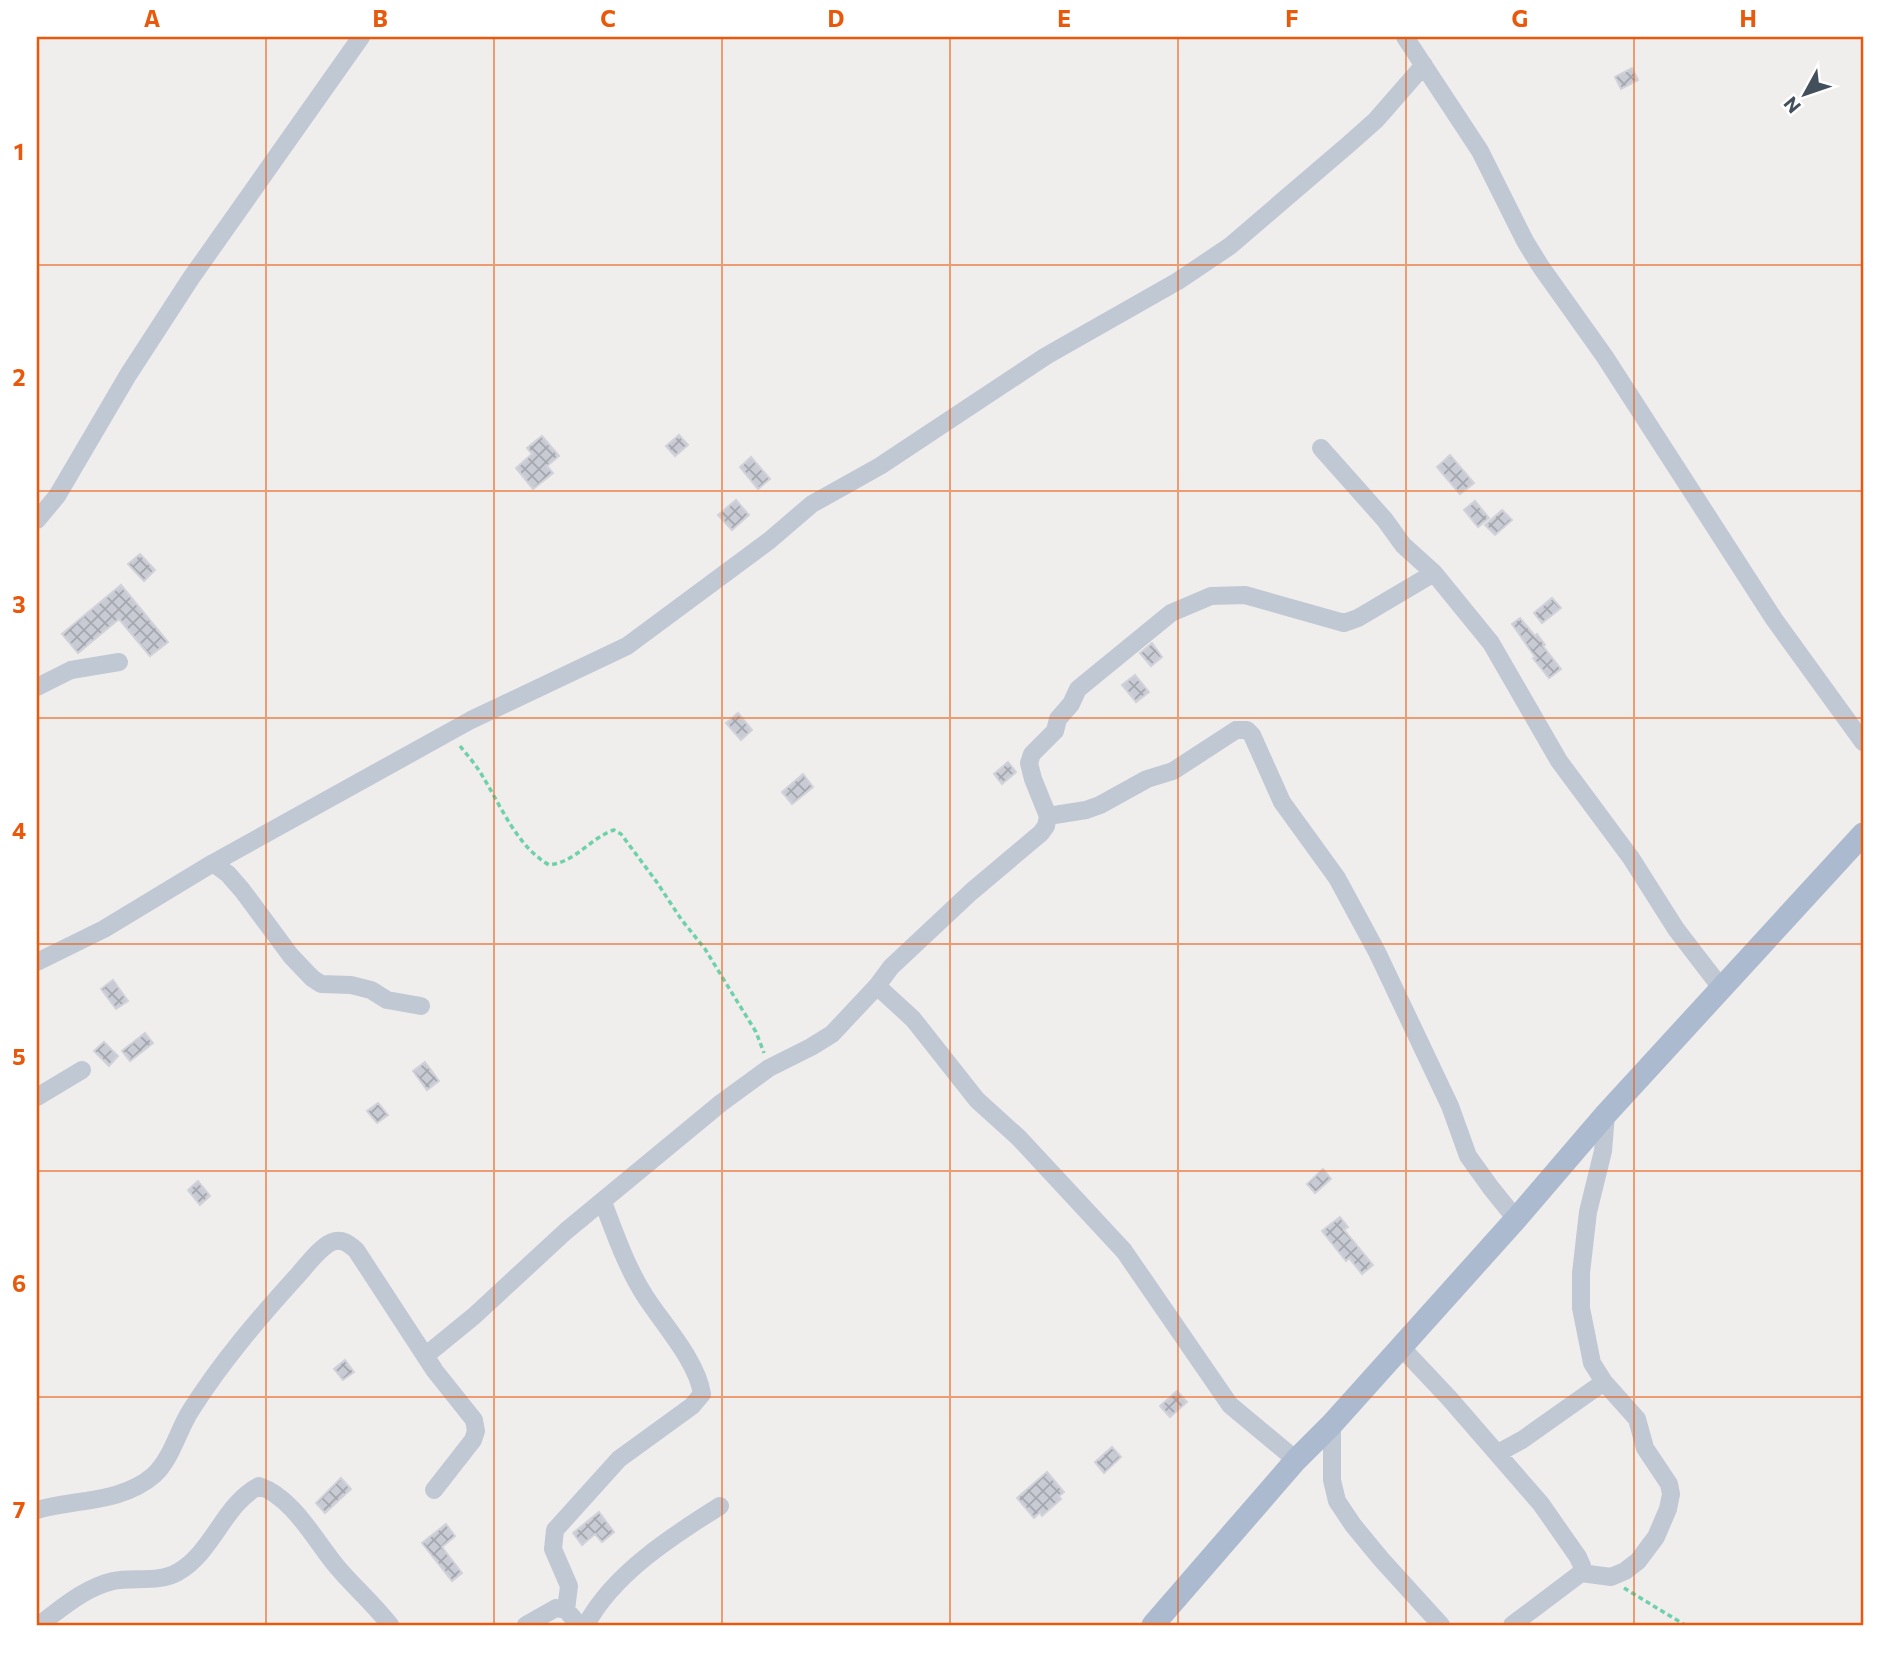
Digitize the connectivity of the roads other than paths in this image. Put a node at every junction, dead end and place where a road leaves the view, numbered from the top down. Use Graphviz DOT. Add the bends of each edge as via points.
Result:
graph roads {
  1 [pos="362,37"];
  2 [pos="1405,37"];
  3 [pos="1424,65"];
  4 [pos="1321,448"];
  5 [pos="37,520"];
  6 [pos="1434,573"];
  7 [pos="119,662"];
  8 [pos="37,687"];
  9 [pos="1863,742"];
  10 [pos="1048,816"];
  11 [pos="1863,834"];
  12 [pos="213,863"];
  13 [pos="37,962"];
  14 [pos="877,986"];
  15 [pos="1722,989"];
  16 [pos="421,1006"];
  17 [pos="82,1070"];
  18 [pos="37,1097"];
  19 [pos="1606,1114"];
  20 [pos="603,1202"];
  21 [pos="1516,1219"];
  22 [pos="1399,1346"];
  23 [pos="425,1356"];
  24 [pos="1604,1381"];
  25 [pos="1332,1424"];
  26 [pos="1498,1453"];
  27 [pos="1296,1460"];
  28 [pos="434,1490"];
  29 [pos="720,1506"];
  30 [pos="37,1510"];
  31 [pos="1581,1573"];
  32 [pos="566,1611"];
  33 [pos="38,1625"];
  34 [pos="390,1625"];
  35 [pos="526,1625"];
  36 [pos="579,1625"];
  37 [pos="586,1625"];
  38 [pos="1153,1625"];
  39 [pos="1441,1625"];
  40 [pos="1512,1625"];
  1 -- 5 [label="street" via="191,278 57,496"];
  2 -- 3 [label="street"];
  3 -- 9 [label="street" via="1480,151 1541,267 1605,357 1774,619"];
  3 -- 12 [label="street" via="1376,120 1230,246 812,504 627,646 449,732"];
  4 -- 6 [label="street" via="1403,545"];
  6 -- 10 [label="street" via="1344,623 1245,595 1211,596 1171,613 1078,689 1052,735 1032,754 1030,770"];
  6 -- 15 [label="street" via="1491,643 1559,761"];
  7 -- 8 [label="street" via="71,670"];
  10 -- 14 [label="street" via="1041,833 971,892 891,967"];
  10 -- 21 [label="street" via="1100,805 1133,785 1173,771 1236,730 1247,730 1283,802 1337,878 1377,952 1450,1106 1468,1156"];
  11 -- 15 [label="main road"];
  12 -- 13 [label="street" via="104,929"];
  12 -- 16 [label="street" via="242,890 312,978 321,984 351,985 387,1000"];
  14 -- 20 [label="street" via="832,1034 769,1068 721,1102"];
  14 -- 27 [label="street" via="913,1019 977,1100 1125,1251 1230,1405"];
  15 -- 19 [label="main road"];
  17 -- 18 [label="street"];
  19 -- 21 [label="main road"];
  19 -- 24 [label="street" via="1581,1273 1581,1308 1592,1363"];
  20 -- 23 [label="street"];
  20 -- 32 [label="street" via="644,1294 700,1382 702,1394 619,1459 555,1530 553,1549 569,1586"];
  21 -- 22 [label="main road"];
  22 -- 25 [label="main road"];
  22 -- 26 [label="street"];
  23 -- 28 [label="street" via="476,1426 473,1440"];
  23 -- 30 [label="street" via="356,1250 343,1241 329,1243 226,1360 155,1474 123,1493"];
  24 -- 26 [label="street"];
  24 -- 31 [label="street" via="1637,1419 1645,1448 1671,1494 1656,1537 1638,1561 1611,1577"];
  25 -- 27 [label="main road"];
  25 -- 39 [label="street" via="1332,1480 1337,1501"];
  26 -- 31 [label="street" via="1578,1557"];
  27 -- 38 [label="main road"];
  29 -- 37 [label="street" via="649,1554 603,1600"];
  31 -- 40 [label="street"];
  32 -- 35 [label="street" via="556,1608"];
  32 -- 36 [label="street"];
  33 -- 34 [label="street" via="96,1587 170,1576 181,1570 241,1499 259,1486 272,1490 300,1519"];
}
